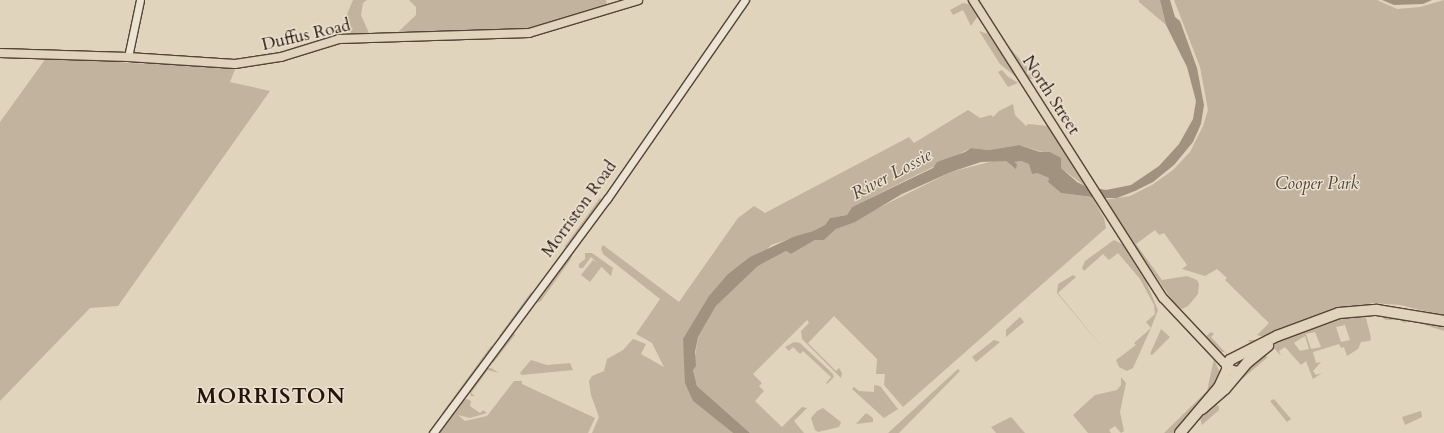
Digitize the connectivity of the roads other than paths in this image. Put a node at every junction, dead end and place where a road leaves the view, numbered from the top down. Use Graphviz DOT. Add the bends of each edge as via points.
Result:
graph roads {
  1 [pos="140,0"];
  2 [pos="638,0"];
  3 [pos="745,0"];
  4 [pos="973,0"];
  5 [pos="0,53"];
  6 [pos="128,57"];
  7 [pos="1444,321"];
  8 [pos="1295,329"];
  9 [pos="1231,363"];
  10 [pos="1240,370"];
  11 [pos="1202,409"];
  12 [pos="433,433"];
  13 [pos="1180,433"];
  1 -- 6 [label="street"];
  2 -- 6 [label="main road, Duffus Road" via="529,33 339,39 282,58 235,64"];
  3 -- 12 [label="street, Morriston Road" via="611,192"];
  4 -- 9 [label="main road, North Street" via="1163,298 1211,350"];
  5 -- 6 [label="main road, Duffus Road"];
  7 -- 8 [label="highway" via="1400,312 1366,310 1327,316"];
  8 -- 9 [label="highway"];
  8 -- 10 [label="highway" via="1263,349"];
  9 -- 10 [label="highway" via="1233,373"];
  9 -- 11 [label="highway" via="1219,387"];
  10 -- 11 [label="highway" via="1225,389"];
  11 -- 13 [label="highway"];
}
